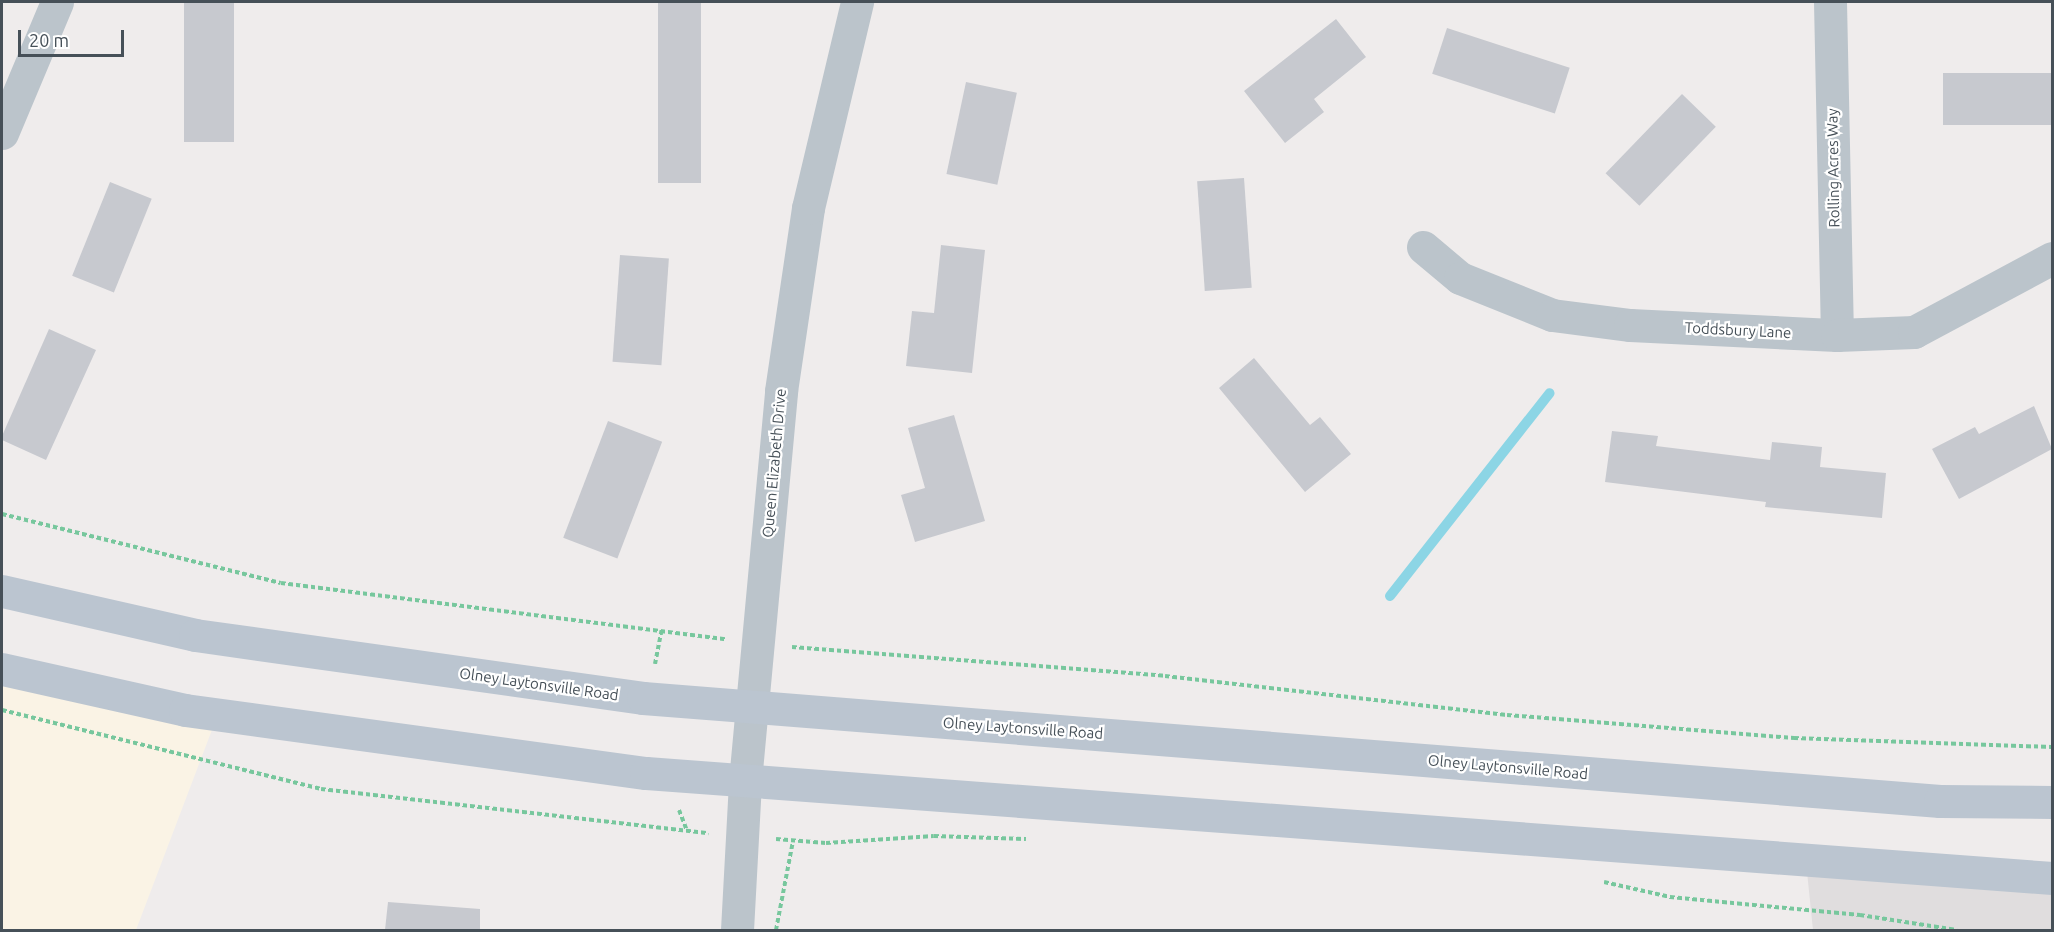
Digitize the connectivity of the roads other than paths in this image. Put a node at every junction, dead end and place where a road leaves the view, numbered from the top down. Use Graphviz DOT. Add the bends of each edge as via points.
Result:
graph roads {
  1 [pos="57,2"];
  2 [pos="857,2"];
  3 [pos="1830,2"];
  4 [pos="2,133"];
  5 [pos="1423,247"];
  6 [pos="2052,258"];
  7 [pos="1837,335"];
  8 [pos="2,591"];
  9 [pos="2,669"];
  10 [pos="752,707"];
  11 [pos="745,781"];
  12 [pos="2052,802"];
  13 [pos="2052,878"];
  14 [pos="737,930"];
  1 -- 4 [label="street"];
  2 -- 10 [label="street, Queen Elizabeth Drive" via="808,208 780,391"];
  3 -- 7 [label="street, Rolling Acres Way"];
  5 -- 7 [label="street, Toddsbury Lane" via="1460,278 1552,315 1630,325"];
  6 -- 7 [label="street, Toddsbury Lane" via="1914,332"];
  8 -- 10 [label="main road, Olney Laytonsville Road" via="195,635 644,698"];
  9 -- 11 [label="main road" via="185,710 646,773"];
  10 -- 11 [label="street, Queen Elizabeth Drive"];
  10 -- 12 [label="main road, Olney Laytonsville Road" via="1940,801"];
  11 -- 13 [label="main road"];
  11 -- 14 [label="street, Queen Elizabeth Drive"];
}
